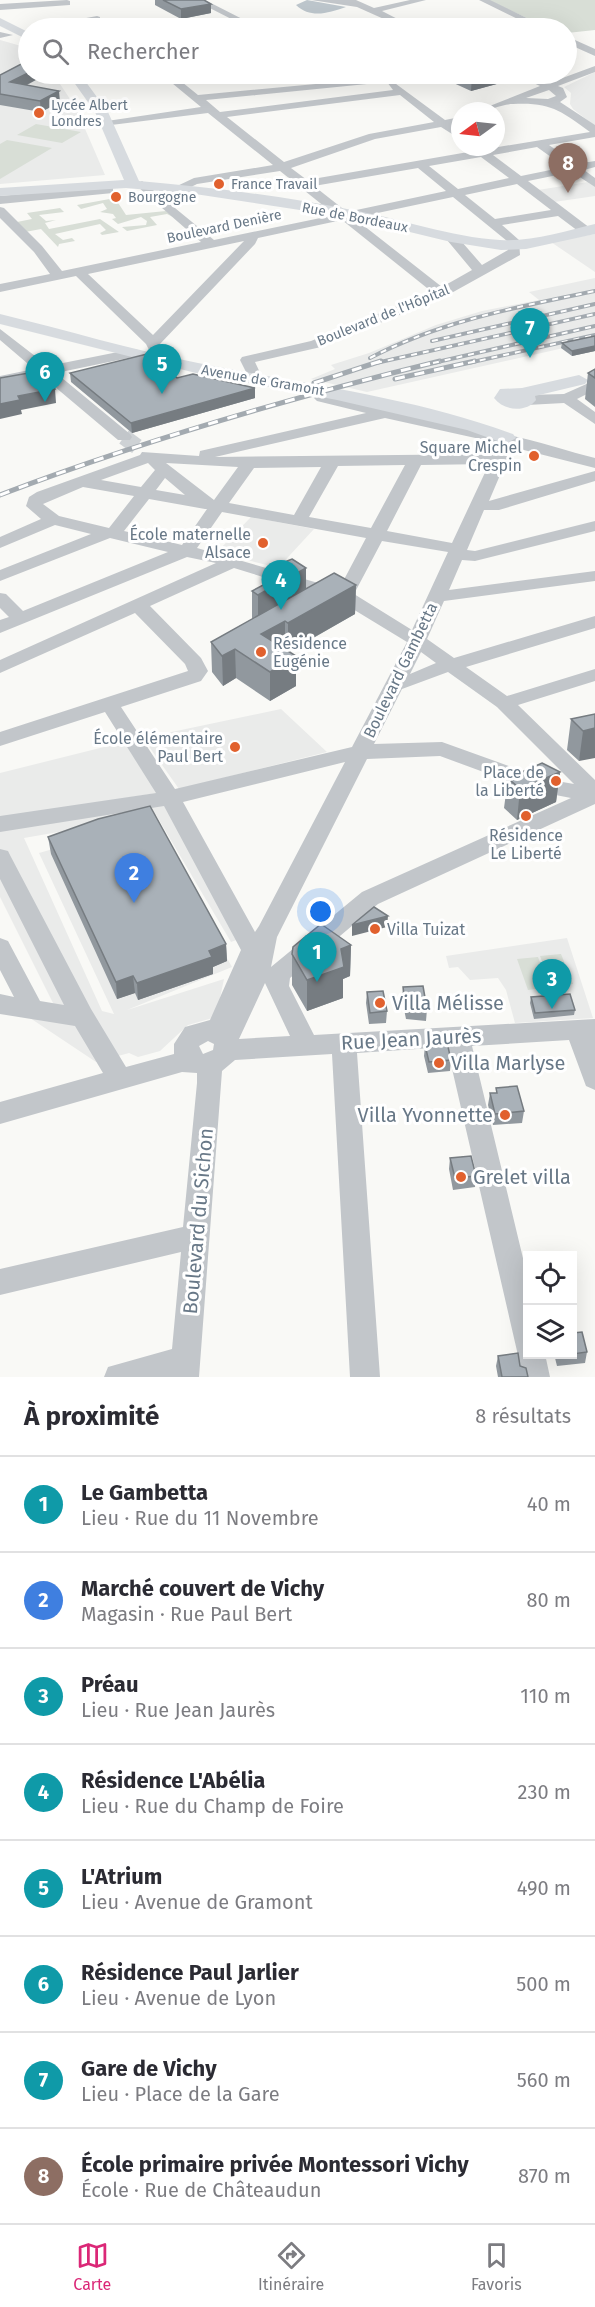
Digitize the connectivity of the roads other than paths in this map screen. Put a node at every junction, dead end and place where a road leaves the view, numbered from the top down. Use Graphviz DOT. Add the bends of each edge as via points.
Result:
graph roads {
  1 [pos="198,0"];
  2 [pos="315,0"];
  3 [pos="422,0"];
  4 [pos="483,0"];
  5 [pos="64,1"];
  6 [pos="352,2"];
  7 [pos="0,7"];
  8 [pos="370,11"];
  9 [pos="96,18"];
  10 [pos="235,18"];
  11 [pos="387,18"];
  12 [pos="521,18"];
  13 [pos="577,44"];
  14 [pos="595,53"];
  15 [pos="595,69"];
  16 [pos="577,76"];
  17 [pos="82,84"];
  18 [pos="179,84"];
  19 [pos="345,84"];
  20 [pos="392,84"];
  21 [pos="543,84"];
  22 [pos="554,84"];
  23 [pos="548,86"];
  24 [pos="402,92"];
  25 [pos="197,98"];
  26 [pos="511,100"];
  27 [pos="505,102"];
  28 [pos="554,102"];
  29 [pos="215,112"];
  30 [pos="451,122"];
  31 [pos="107,124"];
  32 [pos="444,124"];
  33 [pos="451,129"];
  34 [pos="595,132"];
  35 [pos="540,144"];
  36 [pos="505,147"];
  37 [pos="454,156"];
  38 [pos="487,156"];
  39 [pos="420,164"];
  40 [pos="595,164"];
  41 [pos="282,167"];
  42 [pos="574,168"];
  43 [pos="518,180"];
  44 [pos="133,183"];
  45 [pos="595,183"];
  46 [pos="305,184"];
  47 [pos="186,188"];
  48 [pos="109,190"];
  49 [pos="0,192"];
  50 [pos="455,193"];
  51 [pos="0,200"];
  52 [pos="0,211"];
  53 [pos="561,212"];
  54 [pos="345,214"];
  55 [pos="491,223"];
  56 [pos="19,230"];
  57 [pos="591,230"];
  58 [pos="0,233"];
  59 [pos="252,235"];
  60 [pos="451,237"];
  61 [pos="211,243"];
  62 [pos="515,245"];
  63 [pos="78,271"];
  64 [pos="480,271"];
  65 [pos="58,275"];
  66 [pos="0,288"];
  67 [pos="441,293"];
  68 [pos="0,320"];
  69 [pos="0,333"];
  70 [pos="133,353"];
  71 [pos="45,371"];
  72 [pos="255,377"];
  73 [pos="0,380"];
  74 [pos="590,380"];
  75 [pos="329,396"];
  76 [pos="567,398"];
  77 [pos="522,399"];
  78 [pos="384,414"];
  79 [pos="595,419"];
  80 [pos="502,433"];
  81 [pos="124,437"];
  82 [pos="147,454"];
  83 [pos="220,456"];
  84 [pos="498,459"];
  85 [pos="416,460"];
  86 [pos="332,462"];
  87 [pos="249,463"];
  88 [pos="595,463"];
  89 [pos="164,468"];
  90 [pos="595,476"];
  91 [pos="82,482"];
  92 [pos="145,493"];
  93 [pos="478,505"];
  94 [pos="212,506"];
  95 [pos="53,520"];
  96 [pos="299,521"];
  97 [pos="595,526"];
  98 [pos="111,534"];
  99 [pos="376,535"];
  100 [pos="0,543"];
  101 [pos="186,551"];
  102 [pos="457,552"];
  103 [pos="233,562"];
  104 [pos="0,576"];
  105 [pos="595,576"];
  106 [pos="338,594"];
  107 [pos="438,594"];
  108 [pos="0,598"];
  109 [pos="315,603"];
  110 [pos="139,606"];
  111 [pos="21,619"];
  112 [pos="595,622"];
  113 [pos="0,627"];
  114 [pos="417,641"];
  115 [pos="216,658"];
  116 [pos="450,663"];
  117 [pos="0,667"];
  118 [pos="198,669"];
  119 [pos="595,675"];
  120 [pos="395,684"];
  121 [pos="504,703"];
  122 [pos="110,705"];
  123 [pos="0,739"];
  124 [pos="359,752"];
  125 [pos="595,794"];
  126 [pos="170,798"];
  127 [pos="0,824"];
  128 [pos="0,857"];
  129 [pos="260,941"];
  130 [pos="0,947"];
  131 [pos="0,1004"];
  132 [pos="32,1009"];
  133 [pos="82,1016"];
  134 [pos="586,1030"];
  135 [pos="457,1037"];
  136 [pos="344,1043"];
  137 [pos="307,1045"];
  138 [pos="210,1049"];
  139 [pos="120,1079"];
  140 [pos="595,1079"];
  141 [pos="0,1113"];
  142 [pos="197,1236"];
  143 [pos="0,1282"];
  144 [pos="523,1321"];
  145 [pos="531,1359"];
  146 [pos="185,1369"];
  147 [pos="119,1377"];
  148 [pos="365,1377"];
  149 [pos="535,1377"];
  1 -- 10 [label="street"];
  2 -- 6 [label="street"];
  3 -- 8 [label="street"];
  4 -- 12 [label="street"];
  5 -- 7 [label="street"];
  5 -- 9 [label="street"];
  6 -- 8 [label="street"];
  8 -- 11 [label="street"];
  13 -- 14 [label="street"];
  15 -- 16 [label="street"];
  17 -- 31 [label="main road"];
  18 -- 25 [label="street"];
  19 -- 25 [label="street"];
  20 -- 24 [label="street"];
  21 -- 23 [label="street"];
  22 -- 23 [label="street"];
  23 -- 26 [label="street"];
  23 -- 28 [label="street" via="562,93"];
  24 -- 29 [label="street"];
  24 -- 32 [label="street"];
  25 -- 29 [label="street"];
  26 -- 27 [label="street"];
  26 -- 28 [label="street"];
  28 -- 34 [label="street"];
  29 -- 31 [label="street"];
  29 -- 41 [label="street"];
  30 -- 32 [label="street"];
  31 -- 44 [label="main road"];
  32 -- 33 [label="street"];
  32 -- 41 [label="street" via="373,136"];
  34 -- 35 [label="street"];
  35 -- 36 [label="street"];
  35 -- 42 [label="street"];
  37 -- 39 [label="street"];
  38 -- 43 [label="street"];
  39 -- 46 [label="street"];
  39 -- 50 [label="street"];
  40 -- 42 [label="street, Boulevard Denière"];
  41 -- 46 [label="street"];
  41 -- 47 [label="street" via="194,181"];
  42 -- 43 [label="street, Boulevard Denière"];
  42 -- 45 [label="street"];
  43 -- 50 [label="street, Boulevard Denière"];
  43 -- 53 [label="street"];
  44 -- 47 [label="main road, Rue de Bordeaux"];
  44 -- 49 [label="main road, Rue de Bordeaux"];
  44 -- 61 [label="street"];
  46 -- 54 [label="street"];
  47 -- 54 [label="main road, Rue de Bordeaux"];
  48 -- 51 [label="street"];
  50 -- 54 [label="street, Boulevard Denière"];
  50 -- 55 [label="street"];
  52 -- 56 [label="street"];
  53 -- 55 [label="street"];
  53 -- 57 [label="street"];
  54 -- 59 [label="street, Boulevard Denière"];
  54 -- 60 [label="main road, Rue de Bordeaux"];
  54 -- 67 [label="street"];
  55 -- 62 [label="street"];
  56 -- 58 [label="street"];
  56 -- 65 [label="street"];
  57 -- 62 [label="main road"];
  59 -- 61 [label="street, Boulevard Denière"];
  59 -- 63 [label="street" via="251,241 154,346"];
  60 -- 62 [label="main road, Rue de Bordeaux"];
  60 -- 64 [label="street"];
  61 -- 63 [label="street, Boulevard Denière"];
  62 -- 64 [label="street, Boulevard de l'Hôpital" via="515,252"];
  63 -- 65 [label="street, Boulevard Denière"];
  64 -- 67 [label="street, Boulevard de l'Hôpital"];
  65 -- 66 [label="street, Boulevard Denière"];
  67 -- 72 [label="street, Boulevard de l'Hôpital" via="316,344 247,360"];
  68 -- 70 [label="main road, Avenue de Gramont"];
  69 -- 71 [label="street"];
  70 -- 71 [label="street"];
  70 -- 72 [label="main road, Avenue de Gramont"];
  71 -- 73 [label="street"];
  71 -- 81 [label="street"];
  72 -- 75 [label="main road, Avenue de Gramont"];
  74 -- 76 [label="street"];
  74 -- 77 [label="main road"];
  75 -- 78 [label="street, Avenue de Gramont"];
  75 -- 80 [label="main road, Avenue de Gramont"];
  76 -- 77 [label="street"];
  76 -- 79 [label="street"];
  77 -- 80 [label="main road, Boulevard Gambetta"];
  78 -- 80 [label="street, Avenue de Gramont" via="488,438"];
  78 -- 83 [label="street"];
  80 -- 84 [label="street, Boulevard Gambetta" via="506,446"];
  80 -- 88 [label="street, Avenue de Gramont" via="515,443"];
  82 -- 83 [label="street" via="180,460"];
  82 -- 89 [label="street"];
  82 -- 91 [label="street"];
  83 -- 87 [label="street"];
  84 -- 85 [label="street"];
  84 -- 93 [label="street, Boulevard Gambetta"];
  85 -- 86 [label="street"];
  85 -- 99 [label="street"];
  86 -- 87 [label="street"];
  86 -- 96 [label="street"];
  87 -- 94 [label="street"];
  89 -- 92 [label="street"];
  89 -- 94 [label="street"];
  90 -- 93 [label="street" via="493,506"];
  91 -- 92 [label="street"];
  91 -- 95 [label="street" via="35,501 37,511"];
  92 -- 94 [label="street"];
  92 -- 98 [label="street"];
  93 -- 102 [label="street, Boulevard Gambetta"];
  94 -- 96 [label="street"];
  94 -- 101 [label="street"];
  95 -- 98 [label="street"];
  95 -- 100 [label="street"];
  96 -- 99 [label="street"];
  97 -- 102 [label="street" via="475,556"];
  98 -- 101 [label="street"];
  98 -- 104 [label="street"];
  99 -- 102 [label="street"];
  99 -- 106 [label="street"];
  101 -- 103 [label="street"];
  101 -- 111 [label="street"];
  102 -- 107 [label="street, Boulevard Gambetta"];
  103 -- 106 [label="street"];
  103 -- 110 [label="street"];
  105 -- 107 [label="street"];
  106 -- 109 [label="street"];
  106 -- 114 [label="street"];
  107 -- 114 [label="street, Boulevard Gambetta"];
  108 -- 111 [label="street"];
  110 -- 117 [label="street"];
  110 -- 118 [label="street"];
  111 -- 113 [label="street"];
  112 -- 116 [label="street"];
  114 -- 116 [label="street"];
  114 -- 120 [label="street, Boulevard Gambetta"];
  115 -- 118 [label="street"];
  116 -- 120 [label="street" via="410,682"];
  116 -- 121 [label="street"];
  118 -- 122 [label="street" via="189,680"];
  119 -- 121 [label="street"];
  120 -- 124 [label="street, Boulevard Gambetta"];
  121 -- 125 [label="street"];
  122 -- 123 [label="street"];
  122 -- 126 [label="street"];
  124 -- 125 [label="street" via="442,748 542,786"];
  124 -- 126 [label="street"];
  124 -- 129 [label="street, Boulevard Gambetta"];
  125 -- 137 [label="street" via="568,810 370,898 279,974 277,986"];
  126 -- 127 [label="street"];
  126 -- 129 [label="street"];
  128 -- 133 [label="street"];
  129 -- 138 [label="street, Boulevard Gambetta" via="261,964 237,1021"];
  130 -- 132 [label="street"];
  131 -- 132 [label="street"];
  132 -- 133 [label="street"];
  133 -- 139 [label="street"];
  134 -- 135 [label="street, Rue Jean Jaurès"];
  134 -- 140 [label="street"];
  135 -- 136 [label="street, Rue Jean Jaurès"];
  135 -- 144 [label="street"];
  136 -- 137 [label="street, Rue Jean Jaurès"];
  136 -- 148 [label="street"];
  137 -- 138 [label="street, Rue Jean Jaurès"];
  138 -- 139 [label="street, Rue Jean Jaurès" via="182,1062"];
  138 -- 142 [label="street, Boulevard du Sichon"];
  139 -- 141 [label="street, Rue Jean Jaurès"];
  142 -- 143 [label="street"];
  142 -- 146 [label="street, Boulevard du Sichon"];
  145 -- 149 [label="street"];
  146 -- 147 [label="street"];
}
